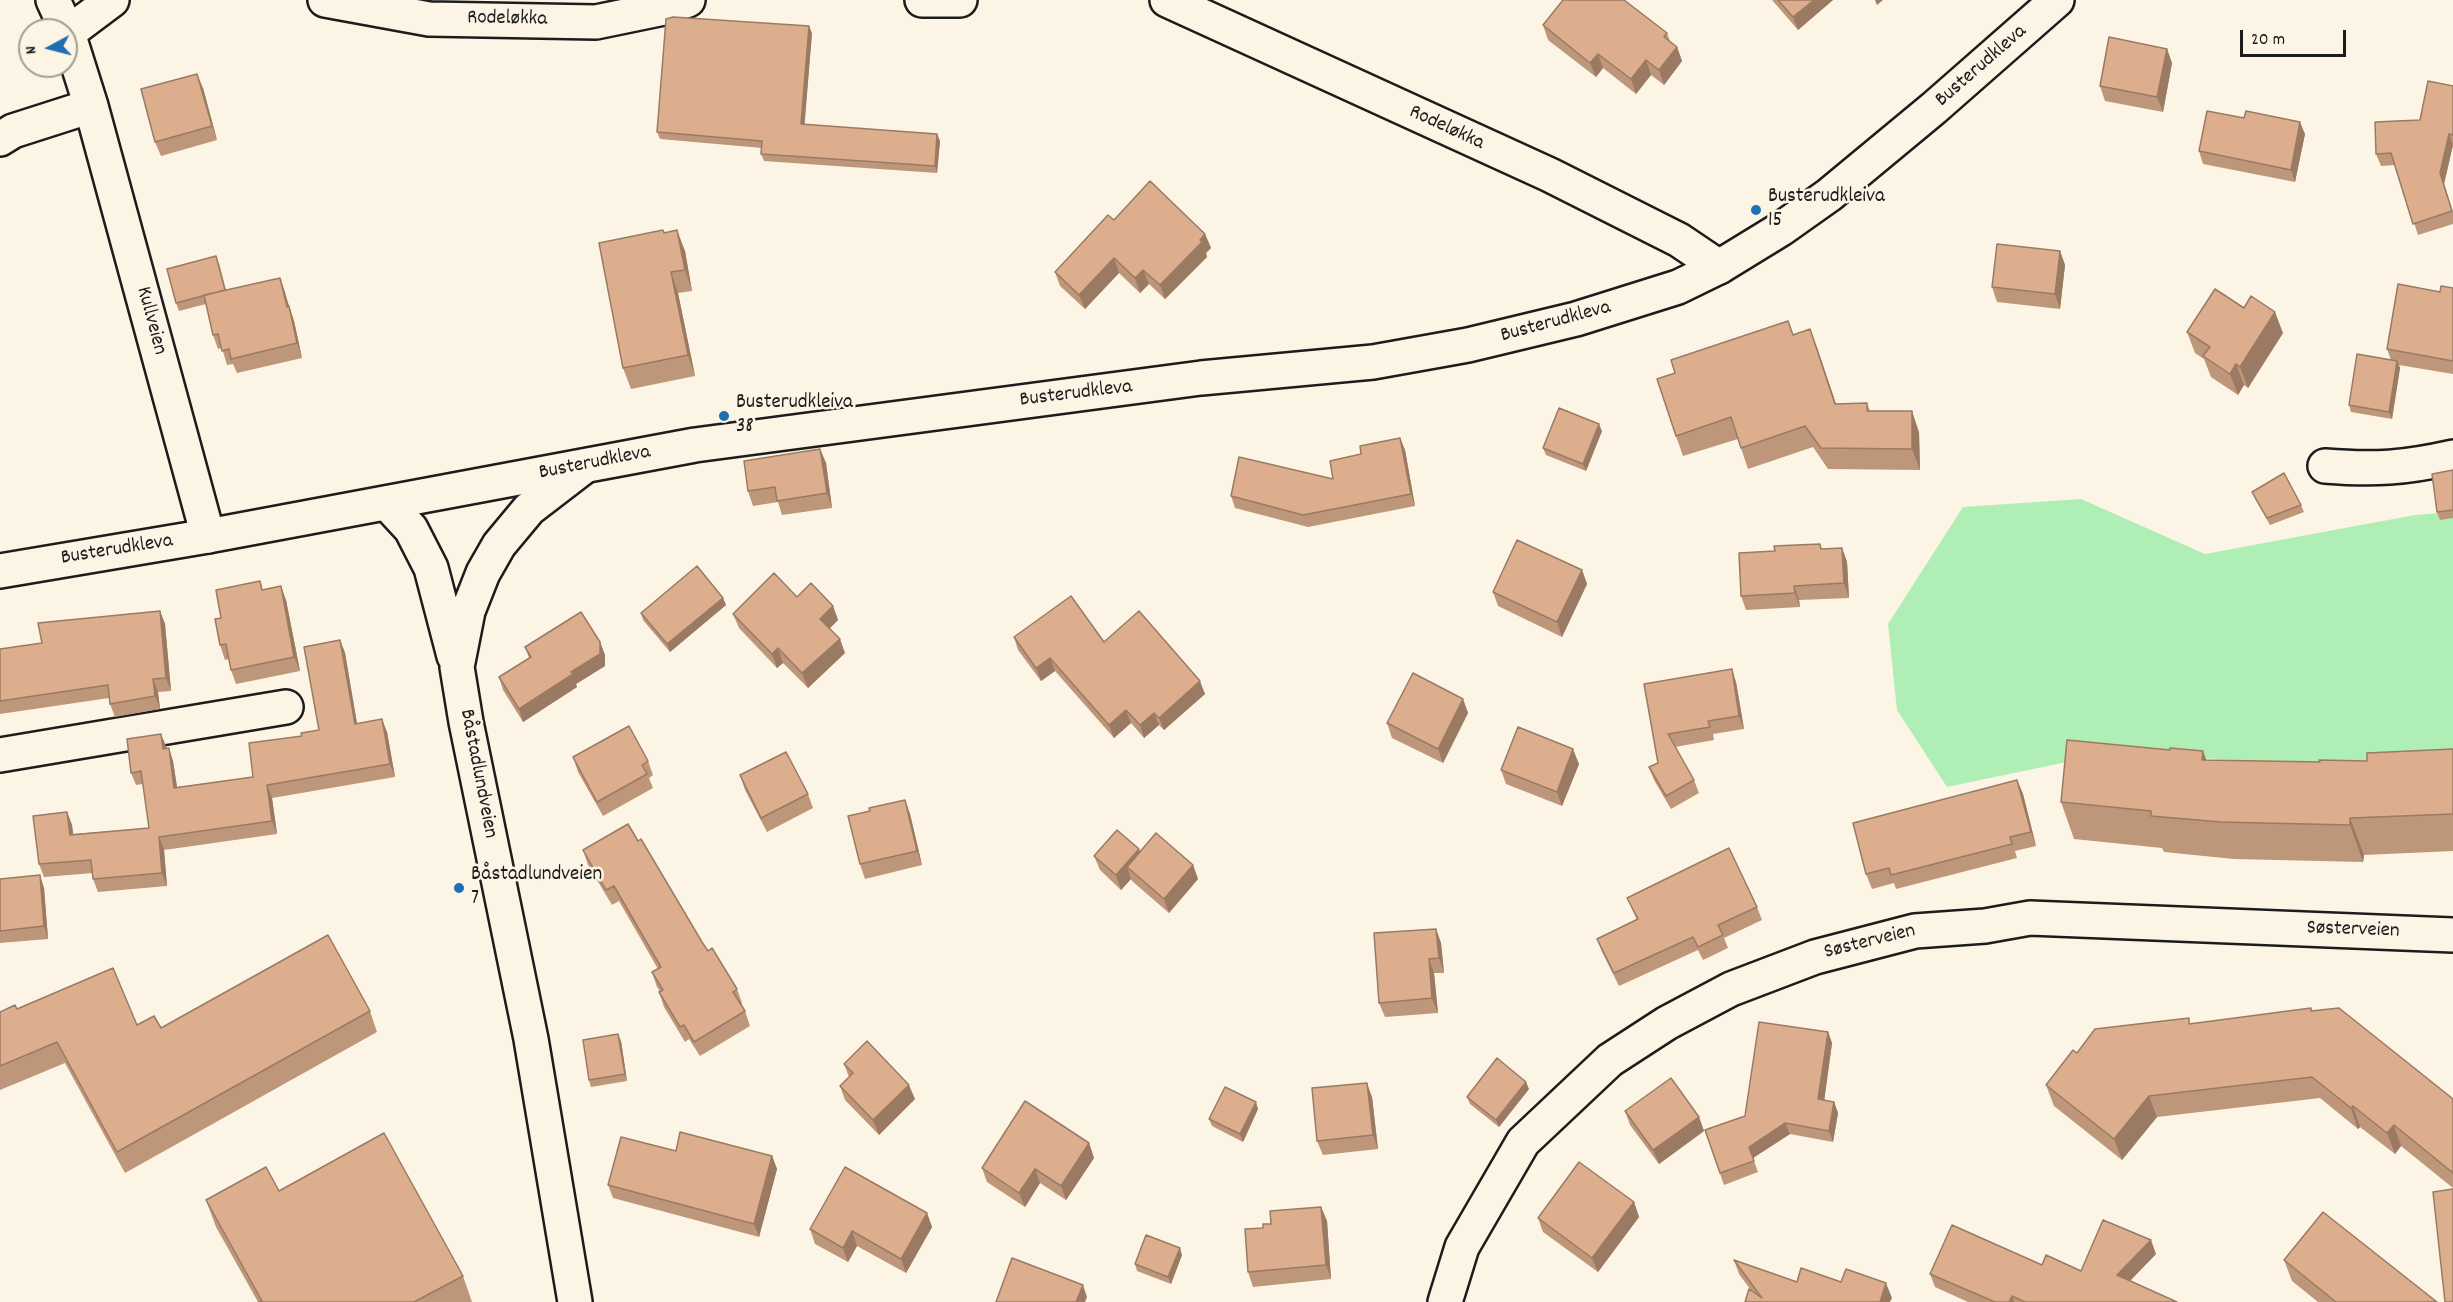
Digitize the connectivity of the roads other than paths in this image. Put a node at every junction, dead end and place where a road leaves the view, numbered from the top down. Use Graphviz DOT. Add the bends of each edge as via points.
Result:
graph roads {
  1 [pos="53,0"];
  2 [pos="112,0"];
  3 [pos="325,0"];
  4 [pos="688,0"];
  5 [pos="922,0"];
  6 [pos="960,0"];
  7 [pos="1167,0"];
  8 [pos="2057,0"];
  9 [pos="61,18"];
  10 [pos="78,26"];
  11 [pos="78,65"];
  12 [pos="91,106"];
  13 [pos="0,139"];
  14 [pos="1719,267"];
  15 [pos="2453,457"];
  16 [pos="585,466"];
  17 [pos="2325,466"];
  18 [pos="387,503"];
  19 [pos="208,536"];
  20 [pos="0,570"];
  21 [pos="457,667"];
  22 [pos="286,707"];
  23 [pos="0,755"];
  24 [pos="2453,935"];
  25 [pos="575,1302"];
  26 [pos="1445,1302"];
  1 -- 9 [label="street, Kullveien"];
  2 -- 10 [label="street"];
  3 -- 4 [label="street, Rodeløkka" via="429,19 596,22"];
  5 -- 6 [label="street"];
  7 -- 14 [label="street, Rodeløkka" via="1550,175 1679,240"];
  8 -- 14 [label="street, Busterudkleva" via="1829,195"];
  11 -- 12 [label="street, Kullveien"];
  12 -- 13 [label="street" via="13,131"];
  12 -- 19 [label="street, Kullveien"];
  14 -- 16 [label="street, Busterudkleva" via="1678,287 1628,304 1468,345 1373,362 1200,378 789,431"];
  15 -- 17 [label="street" via="2379,470"];
  16 -- 18 [label="street, Busterudkleva"];
  16 -- 21 [label="street, Båstadlundveien" via="529,509 499,545 468,611"];
  18 -- 19 [label="street, Busterudkleva"];
  18 -- 21 [label="street" via="411,530 431,568"];
  19 -- 20 [label="street, Busterudkleva"];
  21 -- 25 [label="street, Båstadlundveien" via="531,1039"];
  22 -- 23 [label="street"];
  24 -- 26 [label="street, Søsterveien" via="2030,918 1915,931 1815,957 1731,989 1683,1014 1602,1068 1523,1142 1462,1247"];
}
